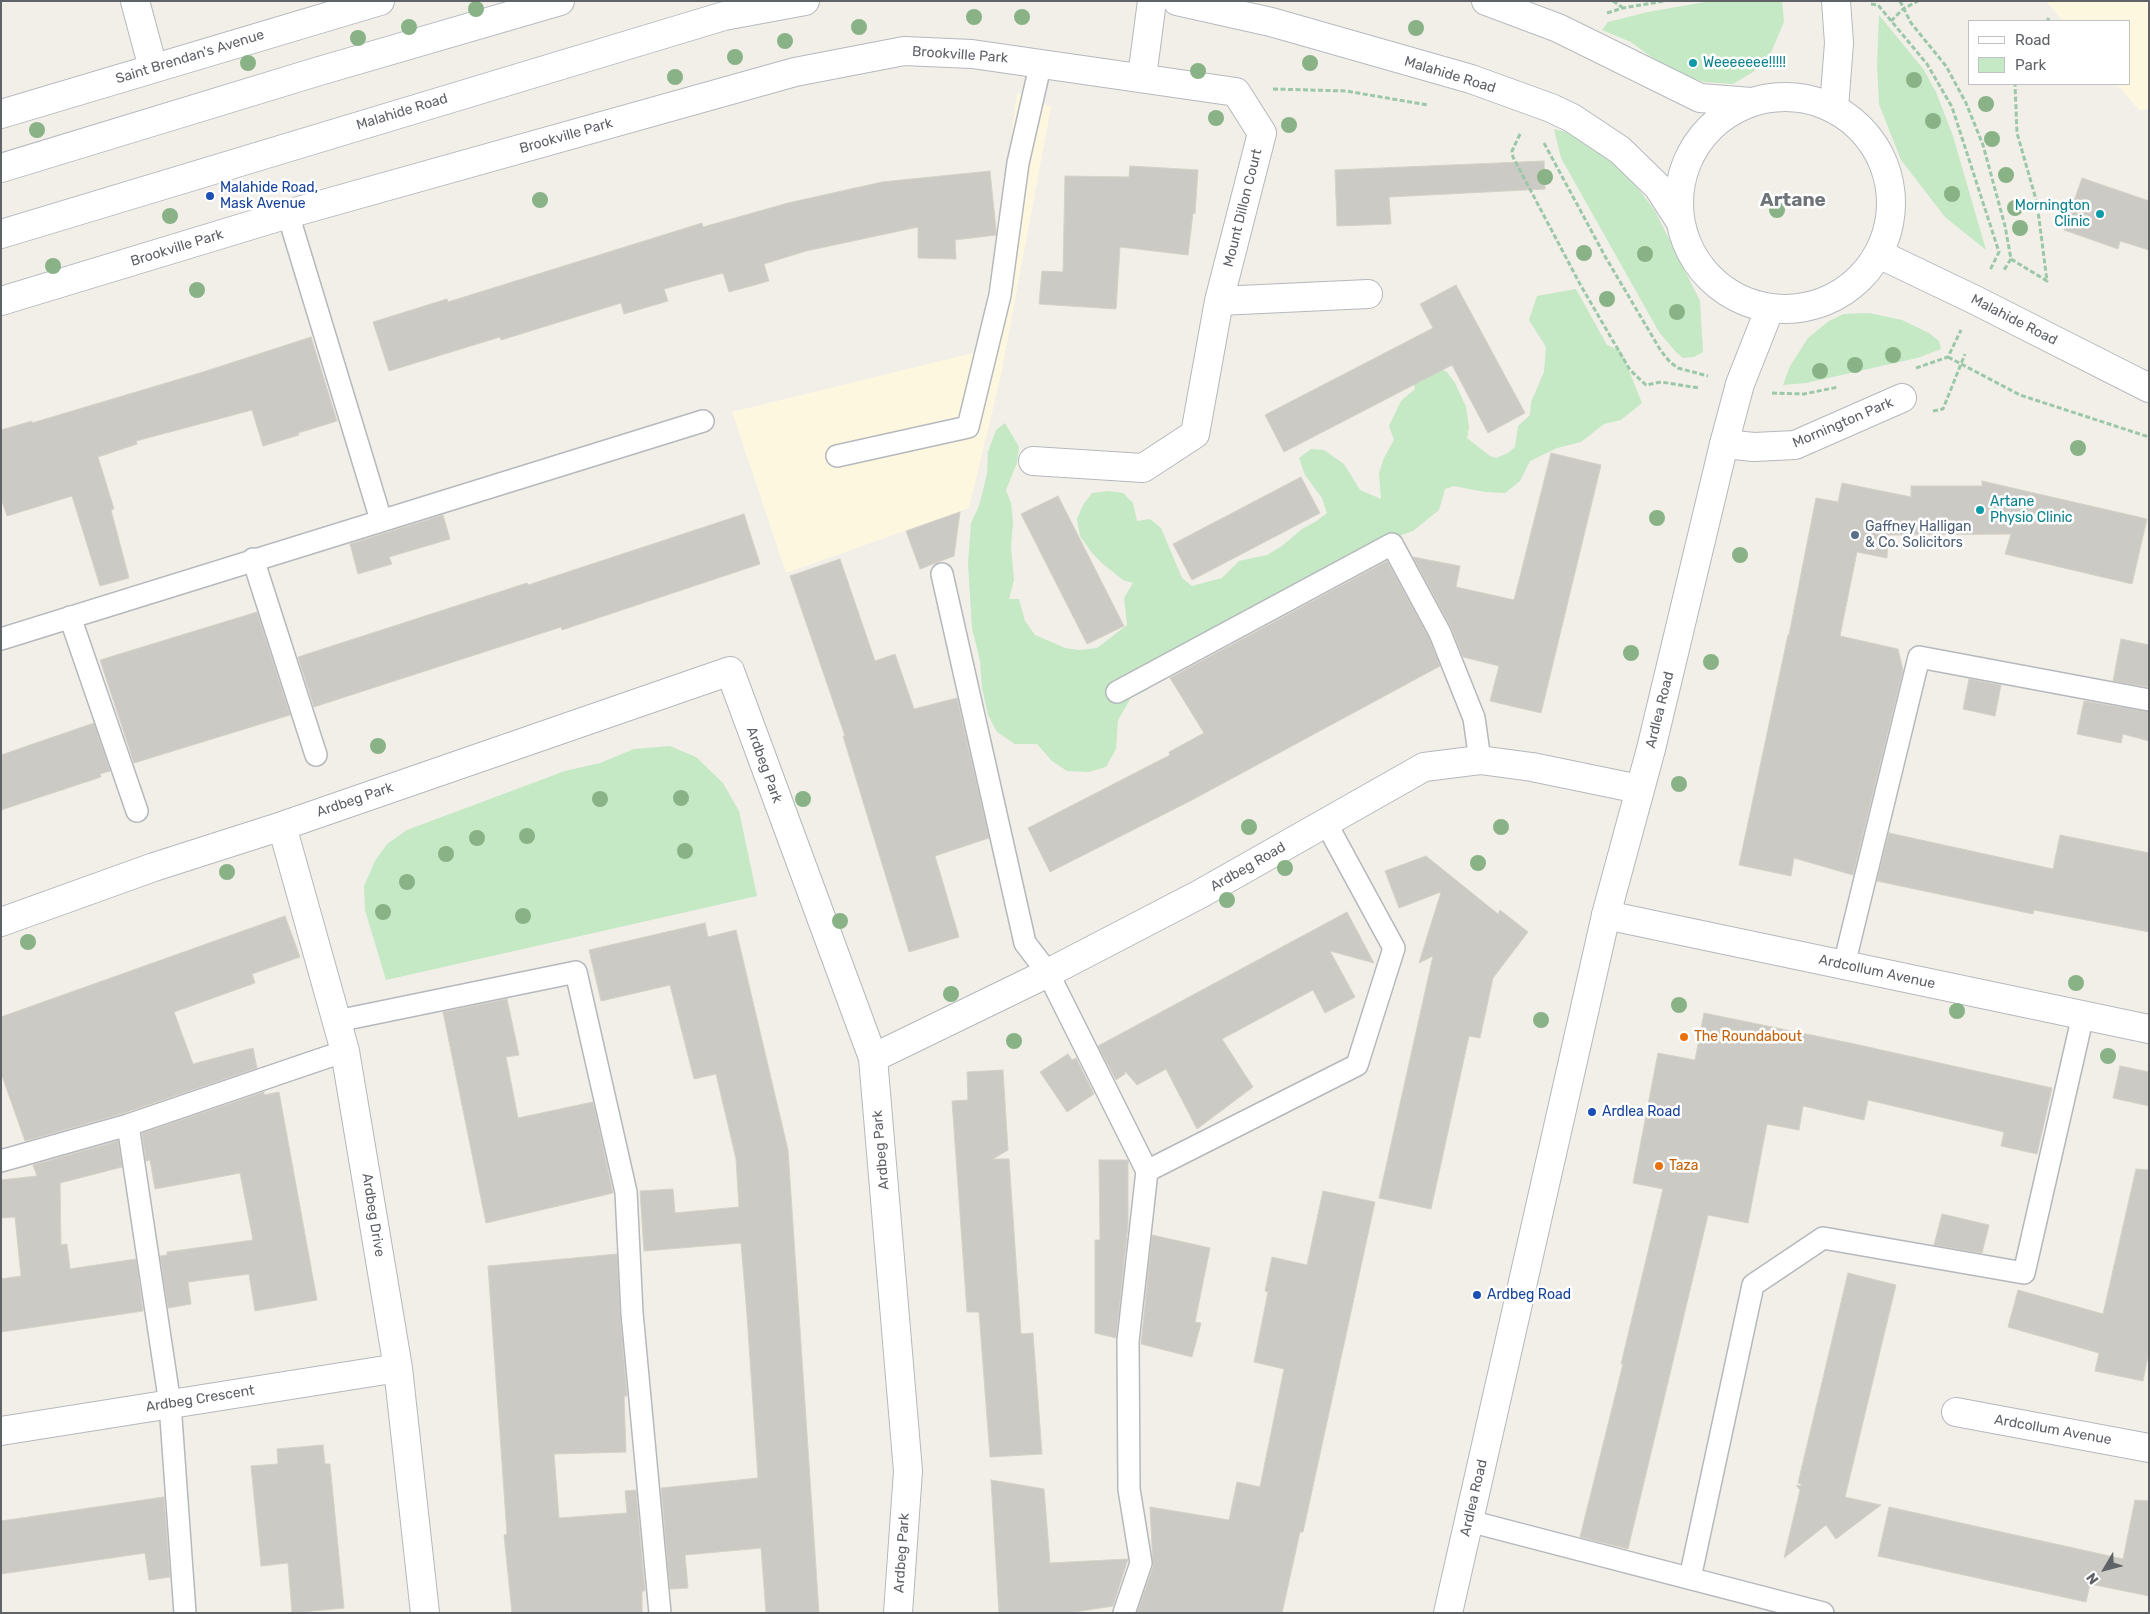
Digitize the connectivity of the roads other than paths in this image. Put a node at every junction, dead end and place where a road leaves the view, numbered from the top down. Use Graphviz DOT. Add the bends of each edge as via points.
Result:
graph roads {
  1 [pos="135,1"];
  2 [pos="380,1"];
  3 [pos="560,1"];
  4 [pos="806,1"];
  5 [pos="1152,1"];
  6 [pos="1177,1"];
  7 [pos="1486,1"];
  8 [pos="1836,1"];
  9 [pos="1041,62"];
  10 [pos="154,68"];
  11 [pos="1142,77"];
  12 [pos="1236,92"];
  13 [pos="1751,102"];
  14 [pos="1834,108"];
  15 [pos="1,114"];
  16 [pos="1,168"];
  17 [pos="288,214"];
  18 [pos="1681,223"];
  19 [pos="1,234"];
  20 [pos="1879,254"];
  21 [pos="1368,294"];
  22 [pos="1,301"];
  23 [pos="1219,301"];
  24 [pos="1770,308"];
  25 [pos="2149,388"];
  26 [pos="1902,398"];
  27 [pos="703,421"];
  28 [pos="1724,444"];
  29 [pos="837,456"];
  30 [pos="1033,461"];
  31 [pos="381,520"];
  32 [pos="253,559"];
  33 [pos="942,574"];
  34 [pos="70,617"];
  35 [pos="1,638"];
  36 [pos="1117,692"];
  37 [pos="2149,700"];
  38 [pos="316,755"];
  39 [pos="1480,760"];
  40 [pos="1639,789"];
  41 [pos="137,811"];
  42 [pos="1326,823"];
  43 [pos="282,826"];
  44 [pos="1606,915"];
  45 [pos="1,922"];
  46 [pos="1844,965"];
  47 [pos="1048,973"];
  48 [pos="2083,1015"];
  49 [pos="337,1021"];
  50 [pos="2149,1029"];
  51 [pos="345,1051"];
  52 [pos="873,1058"];
  53 [pos="128,1125"];
  54 [pos="1,1161"];
  55 [pos="1147,1171"];
  56 [pos="398,1368"];
  57 [pos="170,1404"];
  58 [pos="1956,1412"];
  59 [pos="1,1431"];
  60 [pos="2149,1448"];
  61 [pos="1469,1521"];
  62 [pos="1690,1578"];
  63 [pos="424,1612"];
  64 [pos="185,1613"];
  65 [pos="660,1613"];
  66 [pos="898,1613"];
  67 [pos="1124,1613"];
  68 [pos="1448,1613"];
  69 [pos="1823,1613"];
  1 -- 10 [label="street"];
  2 -- 10 [label="street, Saint Brendan's Avenue"];
  3 -- 16 [label="street"];
  4 -- 19 [label="street, Malahide Road" via="724,16"];
  5 -- 11 [label="street"];
  6 -- 18 [label="street, Malahide Road" via="1271,22 1471,79 1558,111 1620,150 1658,187"];
  7 -- 13 [label="street" via="1582,39 1700,98"];
  8 -- 14 [label="street" via="1839,43"];
  9 -- 11 [label="street, Brookville Park"];
  9 -- 17 [label="street, Brookville Park" via="972,54 904,52 795,72"];
  9 -- 29 [label="lane" via="1018,163 1000,295 968,427"];
  10 -- 15 [label="street, Saint Brendan's Avenue"];
  11 -- 12 [label="street, Brookville Park"];
  12 -- 23 [label="street, Mount Dillon Court" via="1262,133"];
  13 -- 14 [label="street" via="1772,97 1800,98"];
  13 -- 18 [label="street" via="1715,122 1691,153 1680,184"];
  14 -- 20 [label="street" via="1858,126 1877,148 1885,166 1891,190 1891,214"];
  17 -- 22 [label="street, Brookville Park"];
  17 -- 31 [label="lane"];
  18 -- 24 [label="street" via="1687,244 1698,264 1715,282 1735,297"];
  20 -- 24 [label="street" via="1857,282 1836,296 1813,306"];
  20 -- 25 [label="street, Malahide Road"];
  21 -- 23 [label="street"];
  23 -- 30 [label="street, Mount Dillon Court" via="1194,434 1143,468"];
  24 -- 28 [label="street, Ardlea Road" via="1740,384"];
  26 -- 28 [label="street, Mornington Park" via="1795,445 1754,447"];
  27 -- 31 [label="lane"];
  28 -- 40 [label="street, Ardlea Road"];
  31 -- 32 [label="lane"];
  32 -- 34 [label="lane"];
  32 -- 38 [label="lane"];
  33 -- 47 [label="lane" via="1025,942"];
  34 -- 35 [label="lane"];
  34 -- 41 [label="lane"];
  36 -- 39 [label="lane" via="1392,544 1440,633 1474,718"];
  37 -- 46 [label="lane" via="1919,657"];
  39 -- 40 [label="street, Ardbeg Road"];
  39 -- 42 [label="street, Ardbeg Road" via="1424,767"];
  40 -- 44 [label="street, Ardlea Road"];
  42 -- 47 [label="street, Ardbeg Road" via="1200,894"];
  42 -- 55 [label="lane" via="1394,948 1357,1065"];
  43 -- 45 [label="street, Ardbeg Park" via="154,867"];
  43 -- 49 [label="street, Ardbeg Drive"];
  43 -- 52 [label="street, Ardbeg Park" via="730,672"];
  44 -- 46 [label="street, Ardcollum Avenue"];
  44 -- 61 [label="street, Ardlea Road"];
  46 -- 48 [label="street, Ardcollum Avenue"];
  47 -- 52 [label="street, Ardbeg Road"];
  47 -- 55 [label="lane"];
  48 -- 50 [label="street, Ardcollum Avenue"];
  48 -- 62 [label="lane" via="2024,1272 1823,1238 1754,1286"];
  49 -- 51 [label="street, Ardbeg Drive"];
  49 -- 65 [label="lane" via="576,972 626,1192 632,1313"];
  51 -- 53 [label="lane"];
  51 -- 56 [label="street, Ardbeg Drive"];
  52 -- 66 [label="street, Ardbeg Park" via="908,1471"];
  53 -- 54 [label="lane"];
  53 -- 57 [label="lane"];
  55 -- 67 [label="lane" via="1128,1341 1130,1490 1141,1563"];
  56 -- 57 [label="street, Ardbeg Crescent"];
  56 -- 63 [label="street, Ardbeg Drive"];
  57 -- 59 [label="street, Ardbeg Crescent"];
  57 -- 64 [label="lane"];
  58 -- 60 [label="street, Ardcollum Avenue"];
  61 -- 62 [label="lane"];
  61 -- 68 [label="street, Ardlea Road"];
  62 -- 69 [label="lane"];
}
